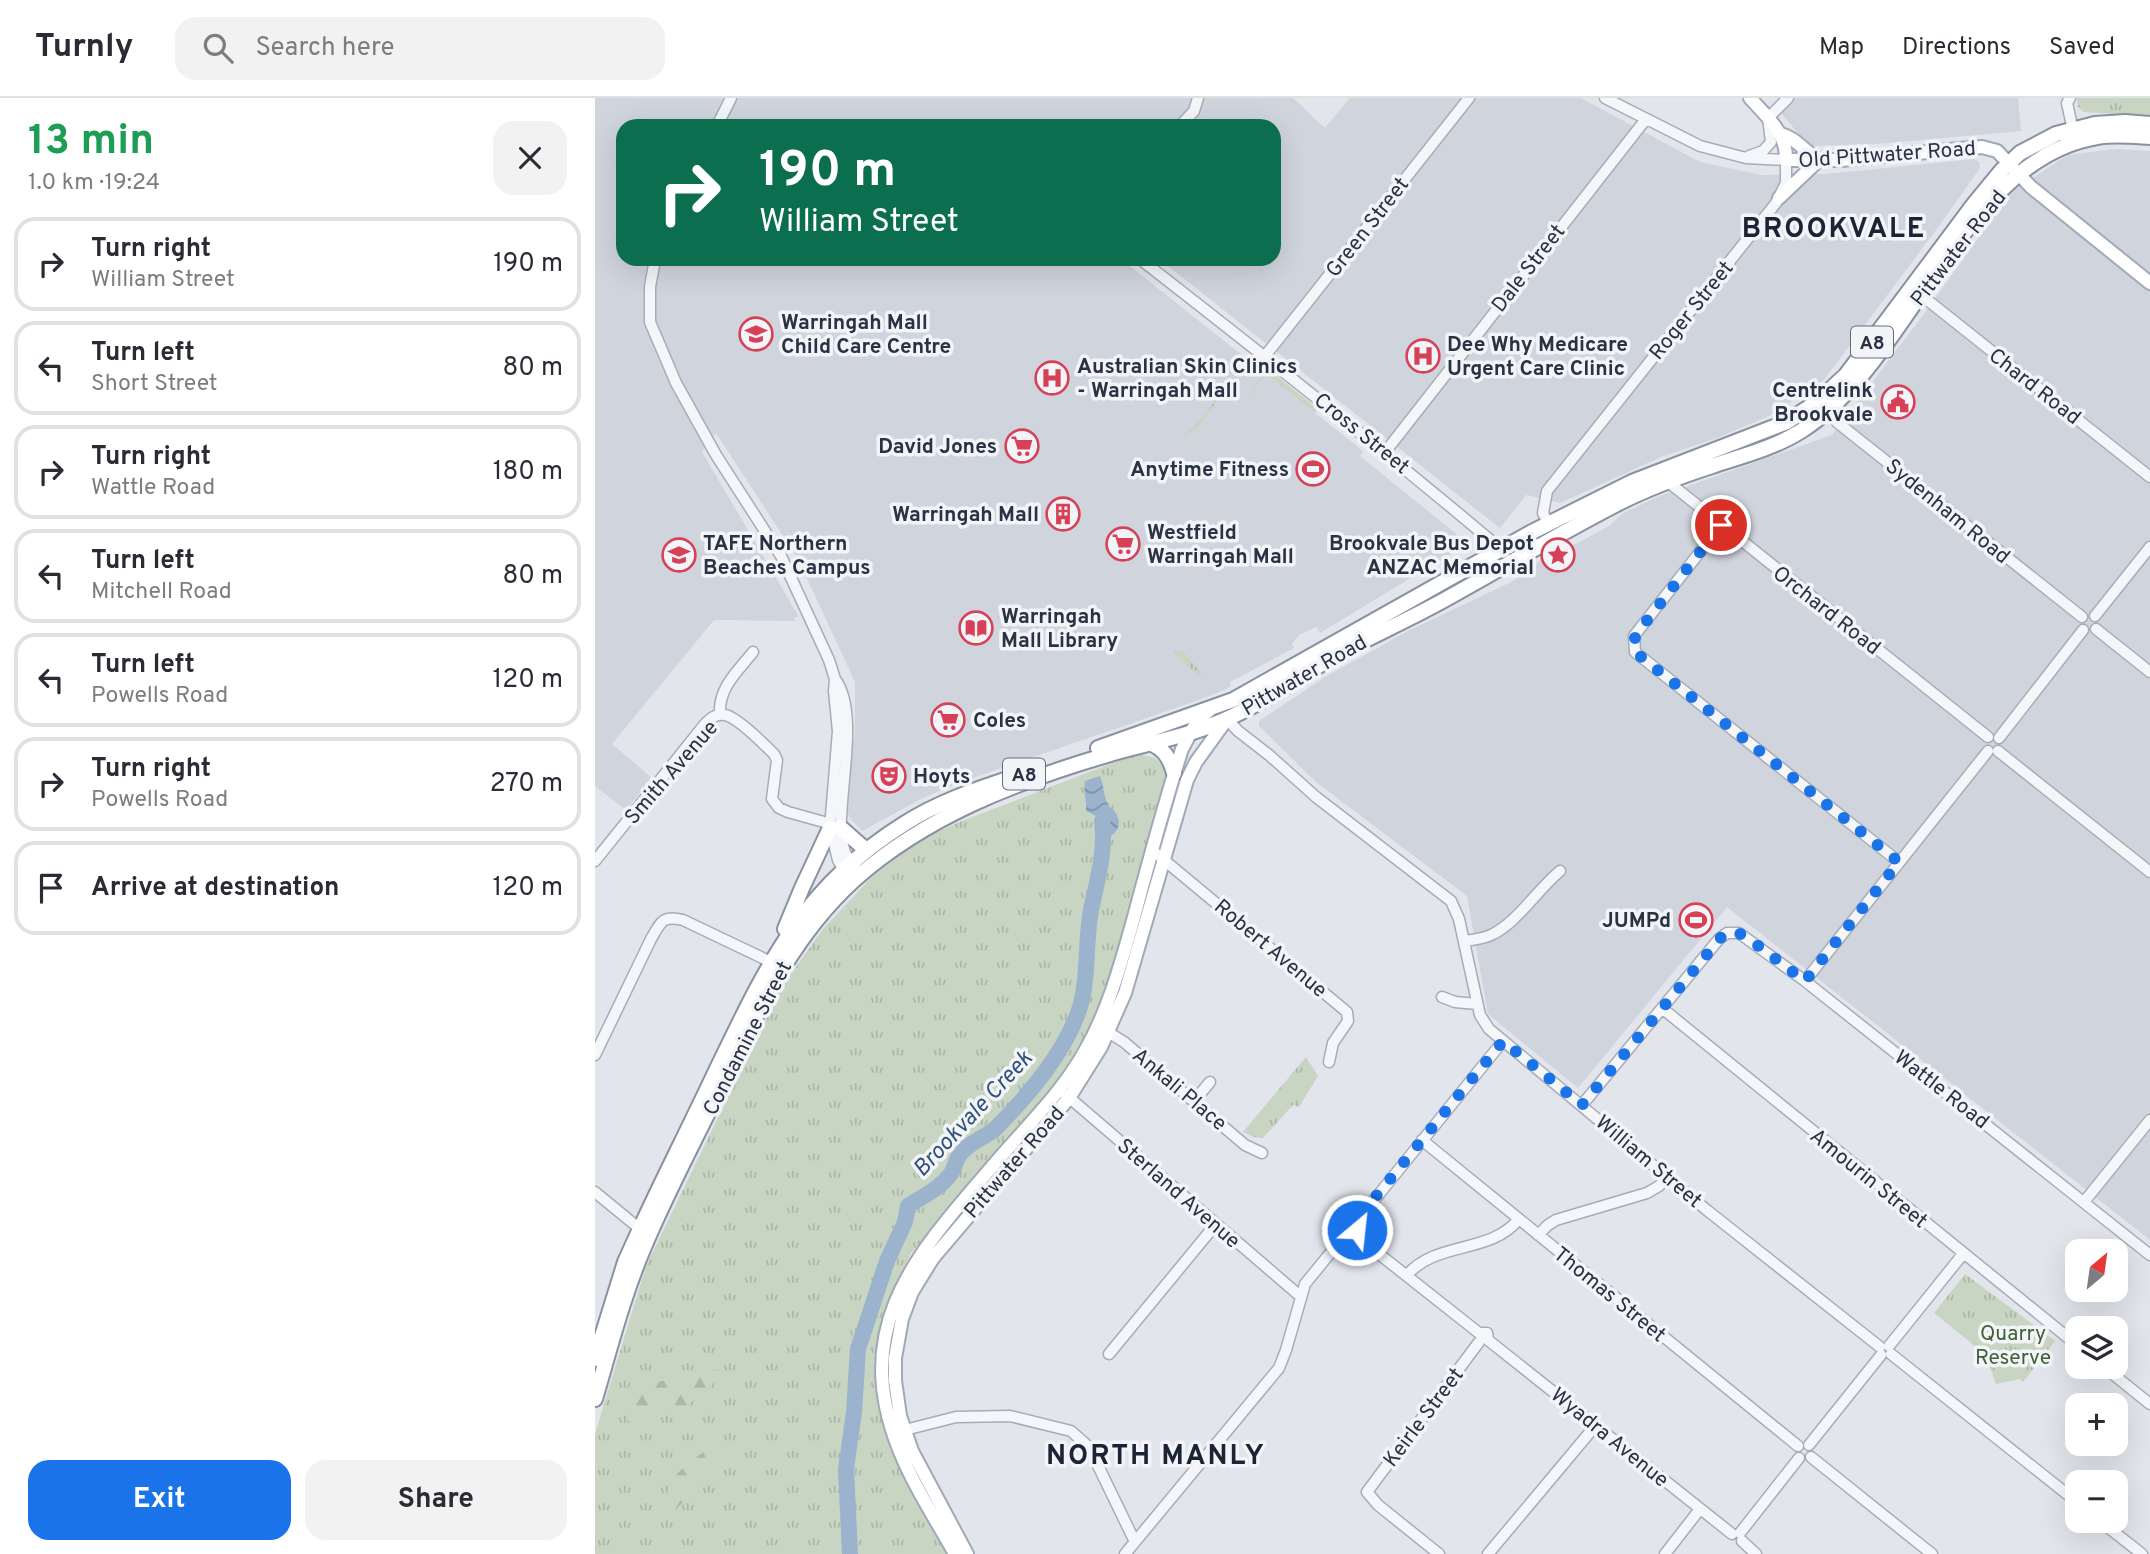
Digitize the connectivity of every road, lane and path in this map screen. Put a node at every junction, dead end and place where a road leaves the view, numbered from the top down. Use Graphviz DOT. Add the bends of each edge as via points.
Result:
graph roads {
  1 [pos="731,98"];
  2 [pos="1198,98"];
  3 [pos="1469,98"];
  4 [pos="1605,98"];
  5 [pos="1750,98"];
  6 [pos="1788,98"];
  7 [pos="2070,98"];
  8 [pos="1768,118"];
  9 [pos="720,119"];
  10 [pos="1187,119"];
  11 [pos="1646,119"];
  12 [pos="2150,124"];
  13 [pos="1781,134"];
  14 [pos="2075,135"];
  15 [pos="2150,137"];
  16 [pos="1745,158"];
  17 [pos="1786,160"];
  18 [pos="1819,160"];
  19 [pos="2014,169"];
  20 [pos="1779,198"];
  21 [pos="654,266"];
  22 [pos="1149,266"];
  23 [pos="2150,283"];
  24 [pos="1921,295"];
  25 [pos="1265,356"];
  26 [pos="1823,406"];
  27 [pos="1386,451"];
  28 [pos="2150,477"];
  29 [pos="1667,481"];
  30 [pos="1548,523"];
  31 [pos="1721,525"];
  32 [pos="2150,547"];
  33 [pos="1502,550"];
  34 [pos="1514,561"];
  35 [pos="2095,616"];
  36 [pos="2082,618"];
  37 [pos="2096,629"];
  38 [pos="2083,630"];
  39 [pos="753,652"];
  40 [pos="2150,672"];
  41 [pos="1209,711"];
  42 [pos="720,715"];
  43 [pos="1227,719"];
  44 [pos="1188,734"];
  45 [pos="1993,737"];
  46 [pos="1150,743"];
  47 [pos="1993,751"];
  48 [pos="1174,772"];
  49 [pos="834,827"];
  50 [pos="866,850"];
  51 [pos="1157,854"];
  52 [pos="595,861"];
  53 [pos="1899,862"];
  54 [pos="1560,871"];
  55 [pos="852,872"];
  56 [pos="2150,872"];
  57 [pos="1464,941"];
  58 [pos="781,944"];
  59 [pos="771,962"];
  60 [pos="1805,981"];
  61 [pos="1443,997"];
  62 [pos="1477,1004"];
  63 [pos="1663,1009"];
  64 [pos="1103,1030"];
  65 [pos="1503,1041"];
  66 [pos="595,1055"];
  67 [pos="1329,1062"];
  68 [pos="1210,1082"];
  69 [pos="1064,1093"];
  70 [pos="1194,1101"];
  71 [pos="1582,1105"];
  72 [pos="2150,1120"];
  73 [pos="1422,1140"];
  74 [pos="1262,1153"];
  75 [pos="1667,1177"];
  76 [pos="595,1192"];
  77 [pos="2084,1202"];
  78 [pos="1518,1220"];
  79 [pos="1216,1224"];
  80 [pos="644,1232"];
  81 [pos="1352,1232"];
  82 [pos="1538,1235"];
  83 [pos="1963,1254"];
  84 [pos="2150,1255"];
  85 [pos="1407,1275"];
  86 [pos="1300,1296"];
  87 [pos="600,1321"];
  88 [pos="2065,1335"];
  89 [pos="1482,1338"];
  90 [pos="1885,1350"];
  91 [pos="1109,1354"];
  92 [pos="595,1359"];
  93 [pos="2119,1379"];
  94 [pos="595,1399"];
  95 [pos="2150,1404"];
  96 [pos="1596,1425"];
  97 [pos="899,1431"];
  98 [pos="1804,1445"];
  99 [pos="1811,1457"];
  100 [pos="1799,1458"];
  101 [pos="2065,1493"];
  102 [pos="1700,1509"];
  103 [pos="2115,1533"];
  104 [pos="1738,1536"];
  105 [pos="1135,1542"];
  106 [pos="955,1554"];
  107 [pos="967,1554"];
  108 [pos="1125,1554"];
  109 [pos="1440,1554"];
  110 [pos="1488,1554"];
  111 [pos="1665,1554"];
  112 [pos="1756,1554"];
  113 [pos="1932,1554"];
  114 [pos="2142,1554"];
  1 -- 9 [label="street"];
  2 -- 10 [label="street"];
  3 -- 25 [label="street, Green Street"];
  4 -- 11 [label="street, Old Pittwater Road"];
  5 -- 8 [label="main road"];
  6 -- 8 [label="street"];
  7 -- 14 [label="street" via="2067,103"];
  8 -- 13 [label="main road"];
  8 -- 16 [label="street" via="1771,142"];
  11 -- 16 [label="street, Old Pittwater Road" via="1700,146"];
  11 -- 27 [label="street, Dale Street"];
  12 -- 14 [label="highway, Pittwater Road / A8" via="2105,122"];
  13 -- 17 [label="main road"];
  13 -- 18 [label="main road"];
  14 -- 15 [label="highway, Pittwater Road / A8"];
  14 -- 19 [label="highway, Pittwater Road / A8" via="2043,139"];
  16 -- 17 [label="street, Old Pittwater Road"];
  17 -- 18 [label="main road, Old Pittwater Road"];
  17 -- 20 [label="street, Roger Street" via="1786,183"];
  18 -- 19 [label="main road, Old Pittwater Road" via="1982,147 1994,149"];
  18 -- 20 [label="main road"];
  19 -- 23 [label="main road, Old Pittwater Road"];
  19 -- 24 [label="highway, Pittwater Road / A8"];
  19 -- 26 [label="highway, Pittwater Road / A8" via="1974,204"];
  20 -- 30 [label="street, Roger Street" via="1551,486 1543,513"];
  21 -- 49 [label="street" via="650,322 676,383 786,566 842,688 847,732"];
  22 -- 25 [label="street, Cross Street"];
  24 -- 26 [label="highway, Pittwater Road / A8" via="1856,382"];
  24 -- 28 [label="street, Chard Road"];
  25 -- 27 [label="street, Cross Street"];
  26 -- 29 [label="highway, Pittwater Road / A8" via="1803,429 1779,442"];
  26 -- 30 [label="highway, Pittwater Road / A8" via="1657,471"];
  26 -- 36 [label="street, Sydenham Road" via="1838,423"];
  27 -- 33 [label="street, Cross Street"];
  29 -- 31 [label="street, Orchard Road"];
  29 -- 34 [label="highway, Pittwater Road / A8" via="1571,527"];
  30 -- 33 [label="highway, Pittwater Road / A8"];
  31 -- 45 [label="street, Orchard Road"];
  31 -- 53 [label="street" via="1635,636 1635,652"];
  32 -- 35 [label="street"];
  33 -- 34 [label="highway, Cross Street"];
  33 -- 41 [label="highway, Pittwater Road / A8"];
  34 -- 43 [label="highway, Pittwater Road / A8" via="1341,652"];
  35 -- 36 [label="street"];
  35 -- 37 [label="street"];
  36 -- 38 [label="street"];
  37 -- 38 [label="street"];
  37 -- 40 [label="street"];
  38 -- 45 [label="street"];
  39 -- 42 [label="street, Smith Avenue" via="723,690"];
  41 -- 44 [label="main road"];
  41 -- 50 [label="highway, Condamine Street / A8" via="958,797"];
  42 -- 49 [label="street, Smith Avenue" via="731,718 774,754 772,799 779,808"];
  42 -- 52 [label="street, Smith Avenue" via="705,724"];
  43 -- 44 [label="highway, Condamine Street / A8"];
  43 -- 51 [label="main road, Pittwater Road" via="1196,762"];
  43 -- 57 [label="street, William Street" via="1315,797 1446,896 1455,906"];
  44 -- 46 [label="highway, Condamine Street / A8"];
  44 -- 48 [label="main road, Pittwater Road"];
  45 -- 47 [label="street" via="1984,744"];
  45 -- 47 [label="street" via="2002,744"];
  46 -- 48 [label="highway" via="1168,757"];
  46 -- 55 [label="highway, Condamine Street / A8" via="963,807"];
  47 -- 53 [label="street"];
  47 -- 56 [label="street"];
  48 -- 51 [label="main road, Pittwater Road"];
  49 -- 50 [label="highway"];
  49 -- 55 [label="street" via="833,847"];
  49 -- 58 [label="highway" via="788,920"];
  50 -- 55 [label="highway, Condamine Street / A8"];
  51 -- 64 [label="main road, Pittwater Road" via="1125,992"];
  51 -- 67 [label="street, Robert Avenue" via="1347,1012 1348,1021 1333,1043"];
  53 -- 60 [label="street"];
  54 -- 57 [label="street" via="1504,927"];
  55 -- 58 [label="highway, Condamine Street / A8" via="805,911"];
  55 -- 80 [label="highway, Condamine Street / A8" via="771,986"];
  57 -- 62 [label="street, William Street"];
  58 -- 59 [label="highway, Condamine Street / A8"];
  59 -- 66 [label="street" via="683,920 662,920"];
  59 -- 80 [label="highway, Condamine Street / A8"];
  60 -- 63 [label="street, Wattle Road" via="1744,935 1730,932 1719,939"];
  60 -- 77 [label="street, Wattle Road"];
  61 -- 62 [label="street"];
  62 -- 65 [label="street, William Street" via="1485,1025"];
  63 -- 71 [label="street"];
  63 -- 83 [label="street, Amourin Street"];
  64 -- 69 [label="main road, Pittwater Road" via="1075,1068"];
  64 -- 70 [label="street, Ankali Place"];
  65 -- 71 [label="street, William Street"];
  65 -- 73 [label="street"];
  68 -- 70 [label="street"];
  69 -- 79 [label="street, Sterland Avenue"];
  69 -- 97 [label="main road, Pittwater Road" via="935,1235 899,1290 886,1327 882,1378 887,1410"];
  70 -- 74 [label="street, Ankali Place" via="1245,1145"];
  71 -- 75 [label="street, William Street"];
  72 -- 77 [label="street"];
  73 -- 78 [label="street, Thomas Street"];
  73 -- 81 [label="street"];
  75 -- 82 [label="street" via="1647,1193 1556,1220"];
  75 -- 90 [label="street, William Street"];
  76 -- 80 [label="street"];
  77 -- 84 [label="street, Wattle Road"];
  78 -- 82 [label="street, Thomas Street"];
  78 -- 85 [label="street" via="1500,1236 1424,1259"];
  79 -- 86 [label="street, Sterland Avenue"];
  79 -- 91 [label="street"];
  80 -- 87 [label="highway, Condamine Street / A8" via="625,1262"];
  80 -- 94 [label="highway, Condamine Street / A8"];
  81 -- 85 [label="street, Wyadra Avenue"];
  81 -- 86 [label="street" via="1307,1281"];
  82 -- 98 [label="street, Thomas Street"];
  83 -- 88 [label="street, Amourin Street"];
  83 -- 90 [label="street"];
  85 -- 89 [label="street, Wyadra Avenue"];
  86 -- 105 [label="street" via="1279,1368"];
  87 -- 92 [label="highway, Condamine Street / A8"];
  89 -- 96 [label="street, Wyadra Avenue"];
  89 -- 109 [label="street, Keirle Street" via="1367,1492"];
  90 -- 98 [label="street"];
  90 -- 101 [label="street, William Street"];
  93 -- 95 [label="street"];
  96 -- 102 [label="street, Wyadra Avenue"];
  96 -- 110 [label="street"];
  97 -- 105 [label="street" via="956,1417 1010,1416 1071,1431 1089,1447"];
  97 -- 106 [label="main road, Pittwater Road" via="904,1461"];
  97 -- 107 [label="main road, Pittwater Road"];
  98 -- 99 [label="street" via="1812,1449"];
  98 -- 100 [label="street" via="1796,1454"];
  99 -- 100 [label="street"];
  99 -- 113 [label="street"];
  100 -- 104 [label="street"];
  102 -- 104 [label="street, Wyadra Avenue"];
  102 -- 111 [label="street"];
  103 -- 114 [label="street"];
  104 -- 112 [label="street, Wyadra Avenue"];
  105 -- 108 [label="street"];
}
